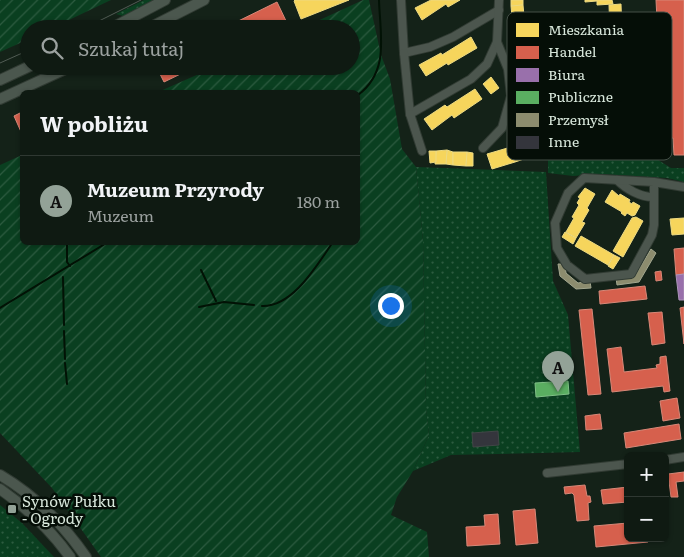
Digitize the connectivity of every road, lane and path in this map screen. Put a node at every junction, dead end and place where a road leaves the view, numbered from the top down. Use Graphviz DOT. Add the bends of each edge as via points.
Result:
graph roads {
  1 [pos="165,0"];
  2 [pos="204,0"];
  3 [pos="401,0"];
  4 [pos="499,0"];
  5 [pos="498,10"];
  6 [pos="127,20"];
  7 [pos="164,20"];
  8 [pos="497,42"];
  9 [pos="404,53"];
  10 [pos="507,67"];
  11 [pos="20,71"];
  12 [pos="52,75"];
  13 [pos="0,80"];
  14 [pos="0,99"];
  15 [pos="507,110"];
  16 [pos="410,114"];
  17 [pos="483,148"];
  18 [pos="422,152"];
  19 [pos="617,180"];
  20 [pos="654,182"];
  21 [pos="684,187"];
  22 [pos="653,197"];
  23 [pos="684,457"];
  24 [pos="669,459"];
  25 [pos="624,464"];
  26 [pos="547,473"];
  27 [pos="0,475"];
  28 [pos="0,489"];
  29 [pos="70,557"];
  30 [pos="86,557"];
  1 -- 6 [label="main road"];
  2 -- 7 [label="main road"];
  3 -- 9 [label="street"];
  4 -- 5 [label="street"];
  5 -- 8 [label="street"];
  5 -- 9 [label="street" via="453,37"];
  8 -- 10 [label="street"];
  8 -- 16 [label="street" via="487,64 471,79"];
  9 -- 16 [label="street"];
  11 -- 13 [label="main road"];
  12 -- 14 [label="main road"];
  15 -- 17 [label="street" via="502,128"];
  16 -- 18 [label="street"];
  19 -- 20 [label="street"];
  19 -- 22 [label="street" via="645,197"];
  19 -- 22 [label="street" via="584,178 568,193 555,223 557,248 567,265 585,279 631,274 652,235"];
  20 -- 21 [label="street"];
  20 -- 22 [label="street"];
  23 -- 24 [label="street"];
  25 -- 26 [label="street"];
  27 -- 30 [label="main road" via="54,518"];
  28 -- 29 [label="main road" via="40,521"];
}
